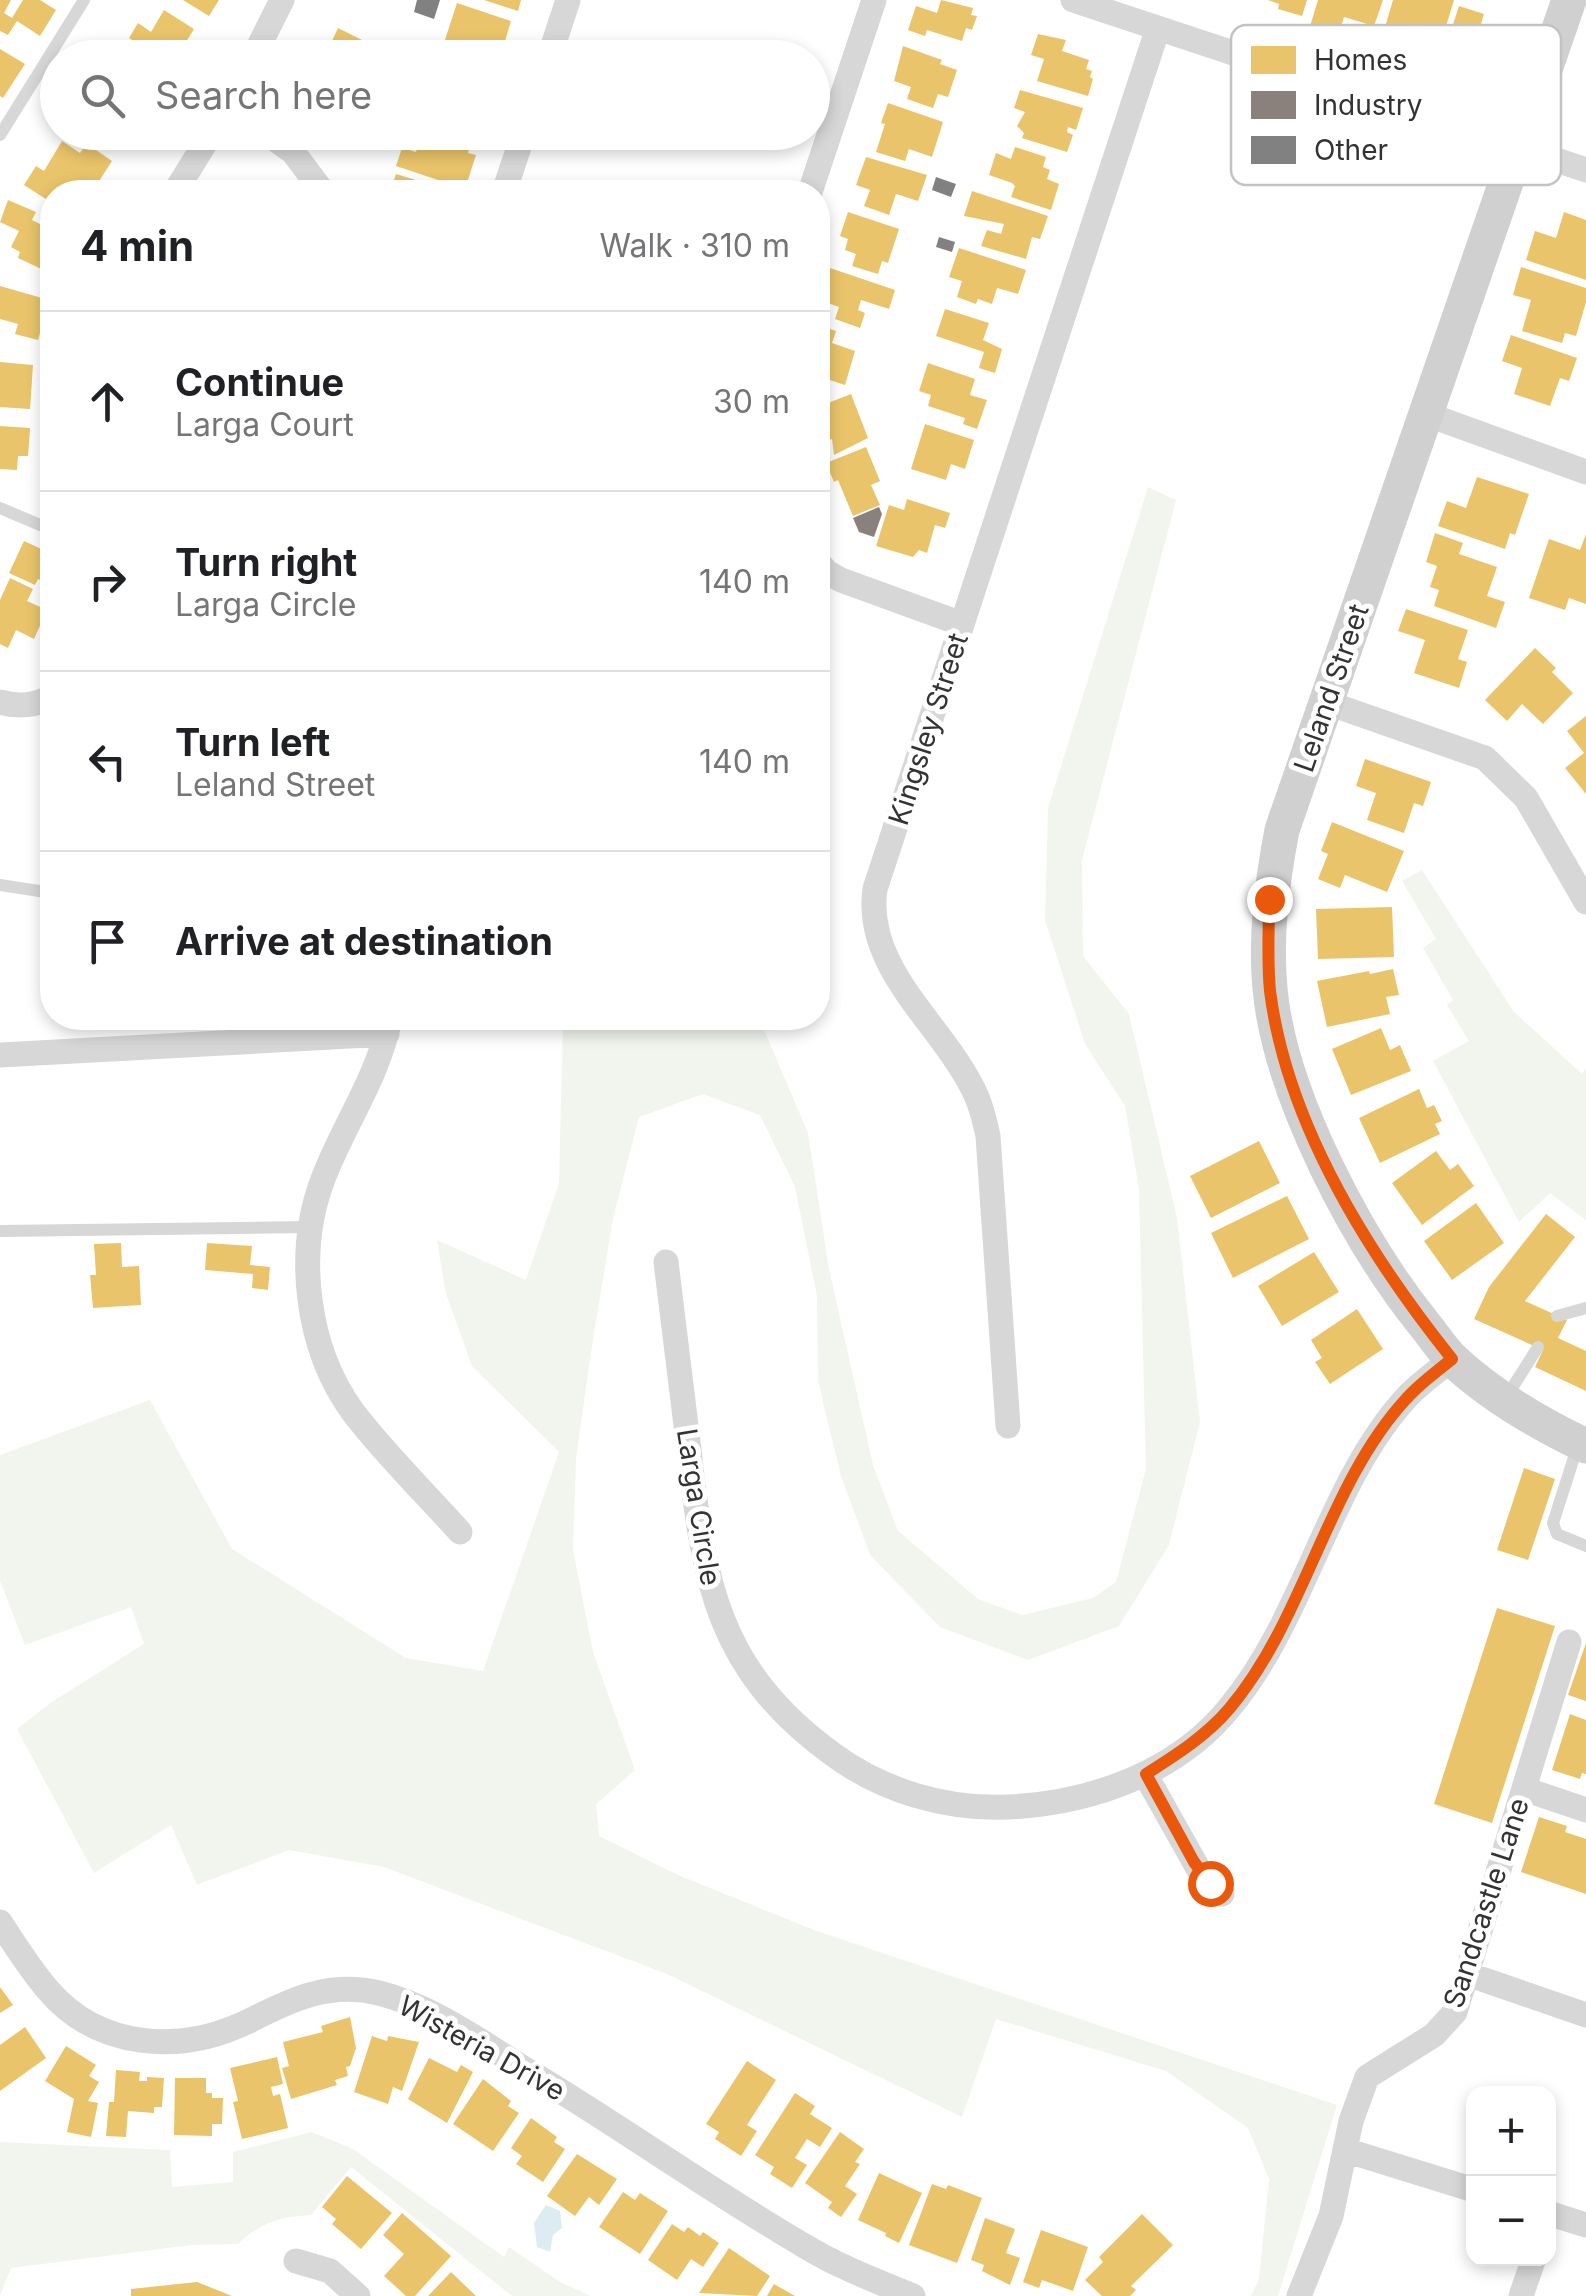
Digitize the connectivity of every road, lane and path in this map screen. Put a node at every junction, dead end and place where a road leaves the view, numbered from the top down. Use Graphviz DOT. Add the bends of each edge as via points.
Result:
graph roads {
  1 [pos="84,0"];
  2 [pos="282,0"];
  3 [pos="568,0"];
  4 [pos="874,0"];
  5 [pos="1073,0"];
  6 [pos="1570,0"];
  7 [pos="1561,26"];
  8 [pos="1158,28"];
  9 [pos="59,40"];
  10 [pos="262,40"];
  11 [pos="555,40"];
  12 [pos="1231,52"];
  13 [pos="40,71"];
  14 [pos="830,132"];
  15 [pos="0,135"];
  16 [pos="201,150"];
  17 [pos="290,150"];
  18 [pos="518,150"];
  19 [pos="824,150"];
  20 [pos="1561,161"];
  21 [pos="1586,170"];
  22 [pos="182,180"];
  23 [pos="314,180"];
  24 [pos="508,180"];
  25 [pos="814,180"];
  26 [pos="1507,185"];
  27 [pos="1426,414"];
  28 [pos="1586,472"];
  29 [pos="0,508"];
  30 [pos="40,525"];
  31 [pos="830,571"];
  32 [pos="962,624"];
  33 [pos="0,702"];
  34 [pos="40,702"];
  35 [pos="1325,702"];
  36 [pos="0,885"];
  37 [pos="40,891"];
  38 [pos="1586,902"];
  39 [pos="335,1030"];
  40 [pos="388,1030"];
  41 [pos="0,1055"];
  42 [pos="310,1227"];
  43 [pos="0,1231"];
  44 [pos="666,1262"];
  45 [pos="1586,1308"];
  46 [pos="1557,1316"];
  47 [pos="1538,1348"];
  48 [pos="1452,1359"];
  49 [pos="1506,1399"];
  50 [pos="1008,1426"];
  51 [pos="1582,1444"];
  52 [pos="460,1532"];
  53 [pos="1586,1546"];
  54 [pos="1569,1642"];
  55 [pos="1146,1774"];
  56 [pos="1524,1789"];
  57 [pos="1586,1810"];
  58 [pos="1222,1894"];
  59 [pos="0,1922"];
  60 [pos="1467,1974"];
  61 [pos="1586,2015"];
  62 [pos="1345,2150"];
  63 [pos="1466,2188"];
  64 [pos="1556,2216"];
  65 [pos="1586,2225"];
  66 [pos="296,2261"];
  67 [pos="1531,2266"];
  68 [pos="358,2296"];
  69 [pos="913,2296"];
  70 [pos="1298,2296"];
  71 [pos="1521,2296"];
  1 -- 9 [label="lane"];
  2 -- 10 [label="street"];
  3 -- 11 [label="street"];
  4 -- 14 [label="street"];
  5 -- 8 [label="street"];
  6 -- 7 [label="street, Leland Street"];
  8 -- 12 [label="street"];
  8 -- 32 [label="street, Kingsley Street"];
  13 -- 15 [label="lane"];
  16 -- 22 [label="street"];
  17 -- 23 [label="street"];
  18 -- 24 [label="street"];
  19 -- 25 [label="street"];
  20 -- 21 [label="street"];
  26 -- 27 [label="street, Leland Street"];
  27 -- 28 [label="street"];
  27 -- 35 [label="street, Leland Street"];
  29 -- 30 [label="lane"];
  31 -- 32 [label="street"];
  32 -- 50 [label="street, Kingsley Street" via="875,889 874,926 894,973 981,1106"];
  33 -- 34 [label="street"];
  35 -- 38 [label="street" via="1485,758 1526,798"];
  35 -- 48 [label="street, Leland Street" via="1282,830 1269,899 1270,988 1279,1039 1306,1120 1376,1256"];
  36 -- 37 [label="lane"];
  39 -- 41 [label="street"];
  40 -- 42 [label="street" via="324,1175"];
  42 -- 43 [label="lane"];
  42 -- 52 [label="street" via="310,1300 336,1380 353,1412"];
  44 -- 55 [label="street, Larga Circle" via="704,1566 736,1651 776,1706 857,1770 940,1802 1040,1805"];
  45 -- 46 [label="lane"];
  47 -- 49 [label="lane"];
  48 -- 49 [label="street, Leland Street"];
  48 -- 55 [label="street, Larga Circle" via="1406,1399 1375,1440 1270,1649 1240,1694 1200,1737"];
  49 -- 51 [label="street, Leland Street"];
  51 -- 53 [label="lane" via="1553,1523 1557,1534"];
  54 -- 56 [label="street, Sandcastle Lane"];
  55 -- 58 [label="street" via="1199,1870"];
  56 -- 57 [label="street"];
  56 -- 60 [label="street, Sandcastle Lane"];
  59 -- 69 [label="street, Wisteria Drive" via="50,1993 92,2026 143,2042 224,2032 294,1997 336,1989 376,1992 419,2007 804,2246"];
  60 -- 61 [label="street"];
  60 -- 62 [label="street, Sandcastle Lane" via="1455,2012 1434,2035 1366,2077"];
  62 -- 63 [label="street"];
  62 -- 70 [label="street, Sandcastle Lane" via="1331,2216"];
  64 -- 65 [label="street"];
  66 -- 68 [label="street" via="330,2272"];
  67 -- 71 [label="street"];
}
